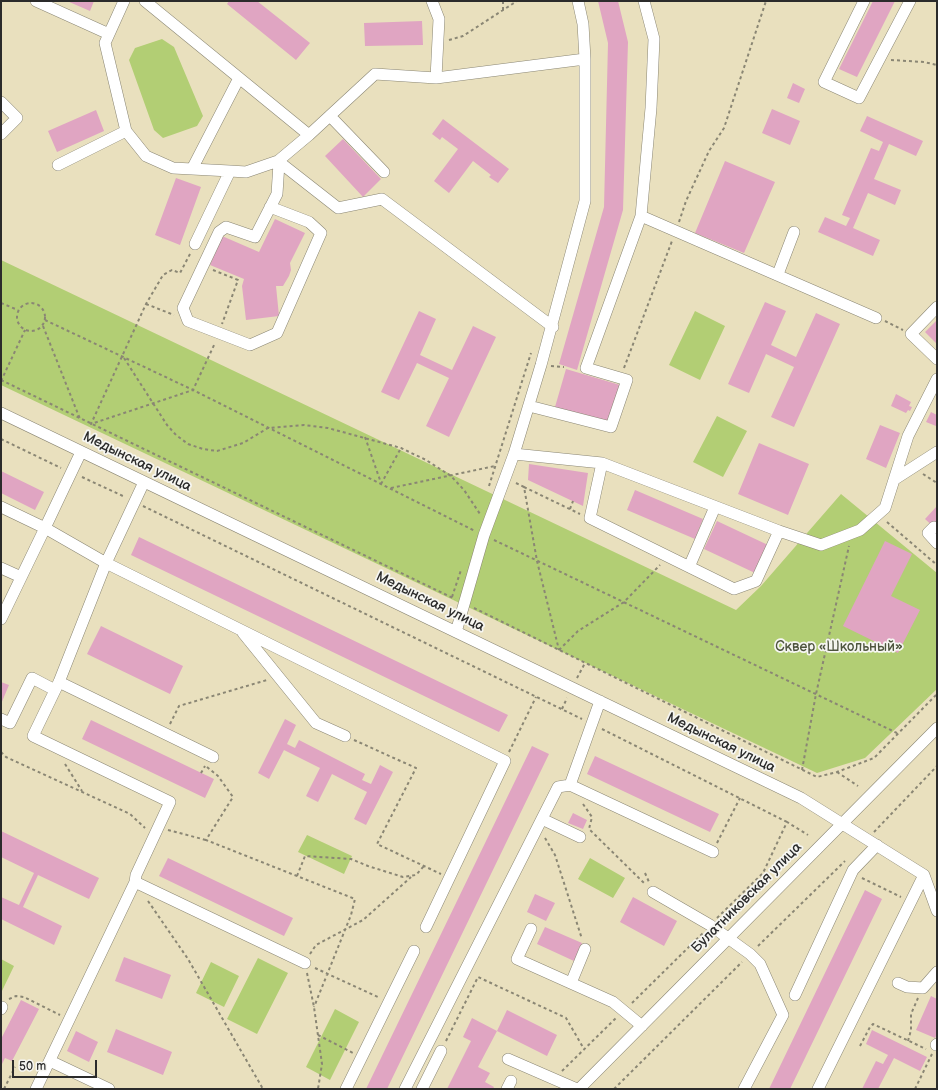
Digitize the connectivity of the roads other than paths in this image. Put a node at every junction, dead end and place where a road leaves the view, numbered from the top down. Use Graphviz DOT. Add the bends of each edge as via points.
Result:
graph roads {
  1 [pos="36,1"];
  2 [pos="124,1"];
  3 [pos="145,1"];
  4 [pos="432,1"];
  5 [pos="578,1"];
  6 [pos="644,1"];
  7 [pos="864,1"];
  8 [pos="910,1"];
  9 [pos="109,34"];
  10 [pos="585,60"];
  11 [pos="239,78"];
  12 [pos="436,78"];
  13 [pos="1,102"];
  14 [pos="330,116"];
  15 [pos="126,131"];
  16 [pos="1,134"];
  17 [pos="309,135"];
  18 [pos="278,162"];
  19 [pos="58,165"];
  20 [pos="192,169"];
  21 [pos="230,171"];
  22 [pos="384,172"];
  23 [pos="270,207"];
  24 [pos="641,216"];
  25 [pos="794,232"];
  26 [pos="195,244"];
  27 [pos="778,274"];
  28 [pos="937,307"];
  29 [pos="876,318"];
  30 [pos="553,327"];
  31 [pos="937,359"];
  32 [pos="937,379"];
  33 [pos="529,406"];
  34 [pos="1,413"];
  35 [pos="81,452"];
  36 [pos="937,452"];
  37 [pos="514,454"];
  38 [pos="602,464"];
  39 [pos="895,479"];
  40 [pos="144,482"];
  41 [pos="1,507"];
  42 [pos="715,507"];
  43 [pos="934,527"];
  44 [pos="45,528"];
  45 [pos="779,531"];
  46 [pos="937,543"];
  47 [pos="106,563"];
  48 [pos="689,567"];
  49 [pos="1,568"];
  50 [pos="21,577"];
  51 [pos="1,618"];
  52 [pos="240,629"];
  53 [pos="456,632"];
  54 [pos="57,686"];
  55 [pos="600,702"];
  56 [pos="1,719"];
  57 [pos="937,728"];
  58 [pos="345,736"];
  59 [pos="213,757"];
  60 [pos="570,785"];
  61 [pos="540,823"];
  62 [pos="843,823"];
  63 [pos="580,837"];
  64 [pos="877,845"];
  65 [pos="713,852"];
  66 [pos="924,875"];
  67 [pos="135,882"];
  68 [pos="653,892"];
  69 [pos="937,911"];
  70 [pos="426,927"];
  71 [pos="530,929"];
  72 [pos="728,939"];
  73 [pos="585,950"];
  74 [pos="414,951"];
  75 [pos="305,963"];
  76 [pos="937,972"];
  77 [pos="571,983"];
  78 [pos="898,983"];
  79 [pos="795,995"];
  80 [pos="642,1026"];
  81 [pos="441,1051"];
  82 [pos="508,1059"];
  83 [pos="50,1061"];
  84 [pos="36,1089"];
  85 [pos="109,1089"];
  86 [pos="346,1089"];
  87 [pos="405,1089"];
  88 [pos="422,1089"];
  89 [pos="578,1089"];
  90 [pos="744,1089"];
  91 [pos="818,1089"];
  1 -- 9 [label="street"];
  2 -- 9 [label="street"];
  3 -- 11 [label="street"];
  4 -- 12 [label="street" via="439,19"];
  5 -- 10 [label="street" via="583,24"];
  6 -- 24 [label="street" via="654,39 651,108"];
  7 -- 8 [label="street" via="824,82 859,98"];
  9 -- 15 [label="street" via="105,44"];
  10 -- 12 [label="street"];
  10 -- 30 [label="street" via="585,201"];
  11 -- 17 [label="street"];
  11 -- 20 [label="street"];
  12 -- 14 [label="street" via="376,74"];
  13 -- 16 [label="street" via="17,118"];
  14 -- 17 [label="street"];
  14 -- 22 [label="street"];
  15 -- 19 [label="street"];
  15 -- 20 [label="street" via="146,156 173,168"];
  17 -- 18 [label="street"];
  18 -- 21 [label="street" via="246,172"];
  18 -- 23 [label="street" via="276,194"];
  18 -- 30 [label="street" via="338,208 382,199"];
  20 -- 21 [label="street"];
  21 -- 26 [label="street"];
  23 -- 23 [label="street" via="309,222 321,233 277,333 250,345 188,321 183,308 219,232 226,227 255,237"];
  24 -- 27 [label="street"];
  24 -- 33 [label="street" via="586,368 627,380 611,427"];
  25 -- 27 [label="street"];
  27 -- 29 [label="street"];
  28 -- 31 [label="street" via="911,334"];
  30 -- 33 [label="street"];
  32 -- 39 [label="street" via="908,436"];
  33 -- 37 [label="street"];
  34 -- 35 [label="street, Медынская улица"];
  35 -- 40 [label="street, Медынская улица"];
  35 -- 44 [label="street"];
  36 -- 39 [label="street"];
  37 -- 38 [label="street"];
  37 -- 53 [label="street" via="506,478 480,533"];
  38 -- 42 [label="street"];
  38 -- 48 [label="street" via="590,518"];
  39 -- 45 [label="street" via="885,508 860,530 821,544"];
  40 -- 47 [label="street"];
  40 -- 53 [label="street, Медынская улица"];
  41 -- 44 [label="street"];
  42 -- 45 [label="street"];
  42 -- 48 [label="street"];
  43 -- 46 [label="street" via="928,533"];
  44 -- 47 [label="street"];
  44 -- 50 [label="street"];
  45 -- 48 [label="street" via="756,581 734,589"];
  47 -- 52 [label="street"];
  47 -- 54 [label="street"];
  49 -- 50 [label="street"];
  50 -- 51 [label="street"];
  52 -- 58 [label="street" via="316,723"];
  52 -- 70 [label="street" via="505,761"];
  53 -- 55 [label="street, Медынская улица"];
  54 -- 56 [label="street" via="32,678 10,723"];
  54 -- 59 [label="street"];
  54 -- 67 [label="street" via="33,736 170,802 136,874"];
  55 -- 60 [label="street"];
  55 -- 62 [label="street, Медынская улица" via="801,798"];
  57 -- 62 [label="street, Булатниковская улица"];
  60 -- 61 [label="street" via="558,788"];
  60 -- 65 [label="street"];
  61 -- 63 [label="street"];
  61 -- 87 [label="street"];
  62 -- 64 [label="street, Медынская улица"];
  62 -- 72 [label="street, Булатниковская улица"];
  64 -- 66 [label="street, Медынская улица"];
  64 -- 79 [label="street" via="851,873"];
  66 -- 69 [label="street"];
  66 -- 91 [label="street"];
  67 -- 75 [label="street"];
  67 -- 83 [label="street"];
  68 -- 72 [label="street"];
  71 -- 77 [label="street" via="517,959"];
  72 -- 80 [label="street, Булатниковская улица"];
  72 -- 90 [label="street" via="760,964 783,1015"];
  73 -- 77 [label="street"];
  74 -- 86 [label="street"];
  76 -- 78 [label="street" via="923,988 907,987"];
  77 -- 80 [label="street" via="612,1002"];
  80 -- 89 [label="street, Булатниковская улица"];
  81 -- 88 [label="street"];
  82 -- 89 [label="street"];
  83 -- 84 [label="street"];
  83 -- 85 [label="street"];
}
